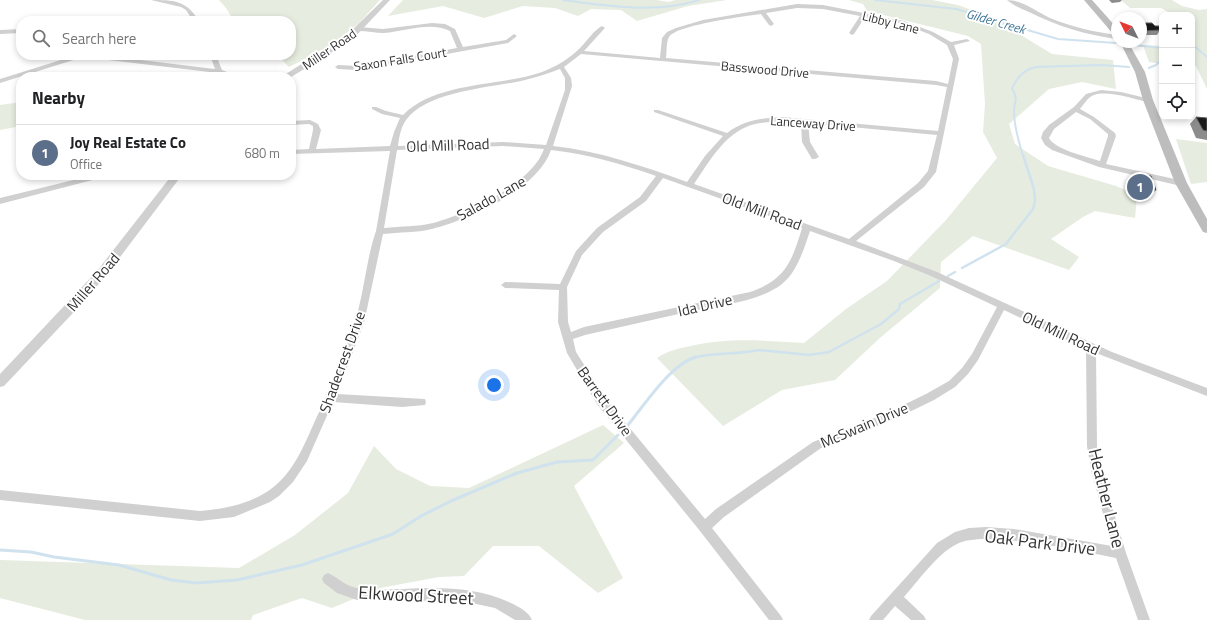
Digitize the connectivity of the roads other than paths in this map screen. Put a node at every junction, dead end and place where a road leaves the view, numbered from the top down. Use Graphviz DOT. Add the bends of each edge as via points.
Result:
graph roads {
  1 [pos="154,0"];
  2 [pos="387,0"];
  3 [pos="1010,0"];
  4 [pos="1088,0"];
  5 [pos="796,3"];
  6 [pos="763,12"];
  7 [pos="864,15"];
  8 [pos="193,16"];
  9 [pos="771,24"];
  10 [pos="1111,26"];
  11 [pos="602,28"];
  12 [pos="359,29"];
  13 [pos="16,31"];
  14 [pos="0,32"];
  15 [pos="852,33"];
  16 [pos="514,36"];
  17 [pos="1111,36"];
  18 [pos="967,41"];
  19 [pos="950,44"];
  20 [pos="1127,48"];
  21 [pos="461,50"];
  22 [pos="580,52"];
  23 [pos="67,60"];
  24 [pos="126,60"];
  25 [pos="215,60"];
  26 [pos="663,60"];
  27 [pos="338,67"];
  28 [pos="561,67"];
  29 [pos="219,71"];
  30 [pos="29,72"];
  31 [pos="222,72"];
  32 [pos="294,72"];
  33 [pos="16,76"];
  34 [pos="0,81"];
  35 [pos="950,86"];
  36 [pos="1148,100"];
  37 [pos="374,108"];
  38 [pos="1075,109"];
  39 [pos="656,111"];
  40 [pos="404,117"];
  41 [pos="804,120"];
  42 [pos="296,123"];
  43 [pos="940,133"];
  44 [pos="727,135"];
  45 [pos="394,147"];
  46 [pos="549,147"];
  47 [pos="312,151"];
  48 [pos="296,152"];
  49 [pos="815,157"];
  50 [pos="1102,166"];
  51 [pos="661,175"];
  52 [pos="84,180"];
  53 [pos="173,180"];
  54 [pos="1181,183"];
  55 [pos="690,185"];
  56 [pos="0,201"];
  57 [pos="807,227"];
  58 [pos="1207,229"];
  59 [pos="380,230"];
  60 [pos="850,242"];
  61 [pos="505,285"];
  62 [pos="562,287"];
  63 [pos="1002,306"];
  64 [pos="568,337"];
  65 [pos="1091,348"];
  66 [pos="0,382"];
  67 [pos="1207,392"];
  68 [pos="330,398"];
  69 [pos="421,402"];
  70 [pos="0,495"];
  71 [pos="704,527"];
  72 [pos="1120,553"];
  73 [pos="328,578"];
  74 [pos="895,598"];
  75 [pos="526,620"];
  76 [pos="777,620"];
  77 [pos="875,620"];
  78 [pos="920,620"];
  79 [pos="1144,620"];
  1 -- 8 [label="street" via="185,6"];
  2 -- 12 [label="street, Miller Road"];
  3 -- 17 [label="street" via="1037,14 1086,32"];
  4 -- 10 [label="main road"];
  5 -- 6 [label="street, Libby Lane"];
  5 -- 7 [label="street, Libby Lane"];
  6 -- 9 [label="street"];
  6 -- 26 [label="street, Libby Lane" via="702,22 672,31 665,38"];
  7 -- 15 [label="street"];
  7 -- 19 [label="street, Libby Lane" via="913,26"];
  11 -- 22 [label="street"];
  12 -- 21 [label="street" via="383,31 439,25 453,30"];
  12 -- 32 [label="street, Miller Road" via="338,46"];
  13 -- 14 [label="street"];
  16 -- 21 [label="street, Saxon Falls Court" via="508,42"];
  18 -- 19 [label="street"];
  19 -- 35 [label="street" via="956,59"];
  20 -- 36 [label="main road" via="1140,72"];
  21 -- 27 [label="street, Saxon Falls Court" via="357,68"];
  22 -- 26 [label="street, Basswood Drive"];
  22 -- 28 [label="street"];
  23 -- 30 [label="street"];
  24 -- 29 [label="street"];
  25 -- 29 [label="street"];
  26 -- 35 [label="street, Basswood Drive"];
  28 -- 40 [label="street" via="525,79 444,94 422,104"];
  28 -- 46 [label="street, Salado Lane" via="568,75 570,83"];
  29 -- 31 [label="street"];
  33 -- 34 [label="street"];
  35 -- 43 [label="street"];
  36 -- 38 [label="street" via="1105,93 1092,94 1084,98"];
  36 -- 54 [label="main road"];
  37 -- 40 [label="street"];
  38 -- 50 [label="street" via="1111,133"];
  38 -- 50 [label="street" via="1047,131 1046,141 1048,145"];
  39 -- 44 [label="street"];
  40 -- 45 [label="street, Shadecrest Drive"];
  41 -- 43 [label="street, Lanceway Drive"];
  41 -- 44 [label="street, Lanceway Drive" via="763,120 740,126"];
  41 -- 49 [label="street" via="806,142"];
  42 -- 47 [label="street" via="316,124 318,130"];
  43 -- 60 [label="street" via="934,167 928,178"];
  44 -- 55 [label="street, Lanceway Drive"];
  45 -- 46 [label="street, Old Mill Road" via="502,144"];
  45 -- 47 [label="street, Old Mill Road"];
  45 -- 59 [label="street, Shadecrest Drive"];
  46 -- 51 [label="street, Old Mill Road" via="599,156"];
  46 -- 59 [label="street, Salado Lane" via="543,162 531,176 461,216 433,226"];
  47 -- 48 [label="street, Old Mill Road"];
  50 -- 54 [label="street"];
  51 -- 55 [label="street, Old Mill Road"];
  51 -- 62 [label="street, Barrett Drive" via="643,199 600,230 586,244 572,264"];
  52 -- 56 [label="street"];
  53 -- 66 [label="street, Miller Road" via="102,274"];
  54 -- 58 [label="main road"];
  55 -- 57 [label="street, Old Mill Road"];
  57 -- 60 [label="street, Old Mill Road"];
  57 -- 64 [label="street, Ida Drive" via="787,273 769,288 727,300 584,331"];
  59 -- 68 [label="street, Shadecrest Drive" via="359,322"];
  60 -- 63 [label="street, Old Mill Road" via="934,274"];
  61 -- 62 [label="street"];
  62 -- 64 [label="street, Barrett Drive" via="563,322"];
  63 -- 65 [label="street, Old Mill Road"];
  63 -- 71 [label="street, McSwain Drive" via="975,357 952,384 891,416 816,445"];
  64 -- 71 [label="street, Barrett Drive" via="577,363 601,401"];
  65 -- 67 [label="street, Old Mill Road"];
  65 -- 72 [label="street, Heather Lane" via="1092,446 1096,470"];
  68 -- 69 [label="street" via="402,404"];
  68 -- 70 [label="street, Shadecrest Drive" via="302,460 290,479 263,500 228,513 189,516"];
  71 -- 76 [label="street, Barrett Drive"];
  72 -- 74 [label="street, Oak Park Drive" via="1014,535 969,534 955,538 941,547"];
  72 -- 79 [label="street, Heather Lane"];
  73 -- 75 [label="street, Elkwood Street" via="345,591 364,594 478,597 502,605"];
  74 -- 77 [label="street, Oak Park Drive"];
  74 -- 78 [label="street"];
}
